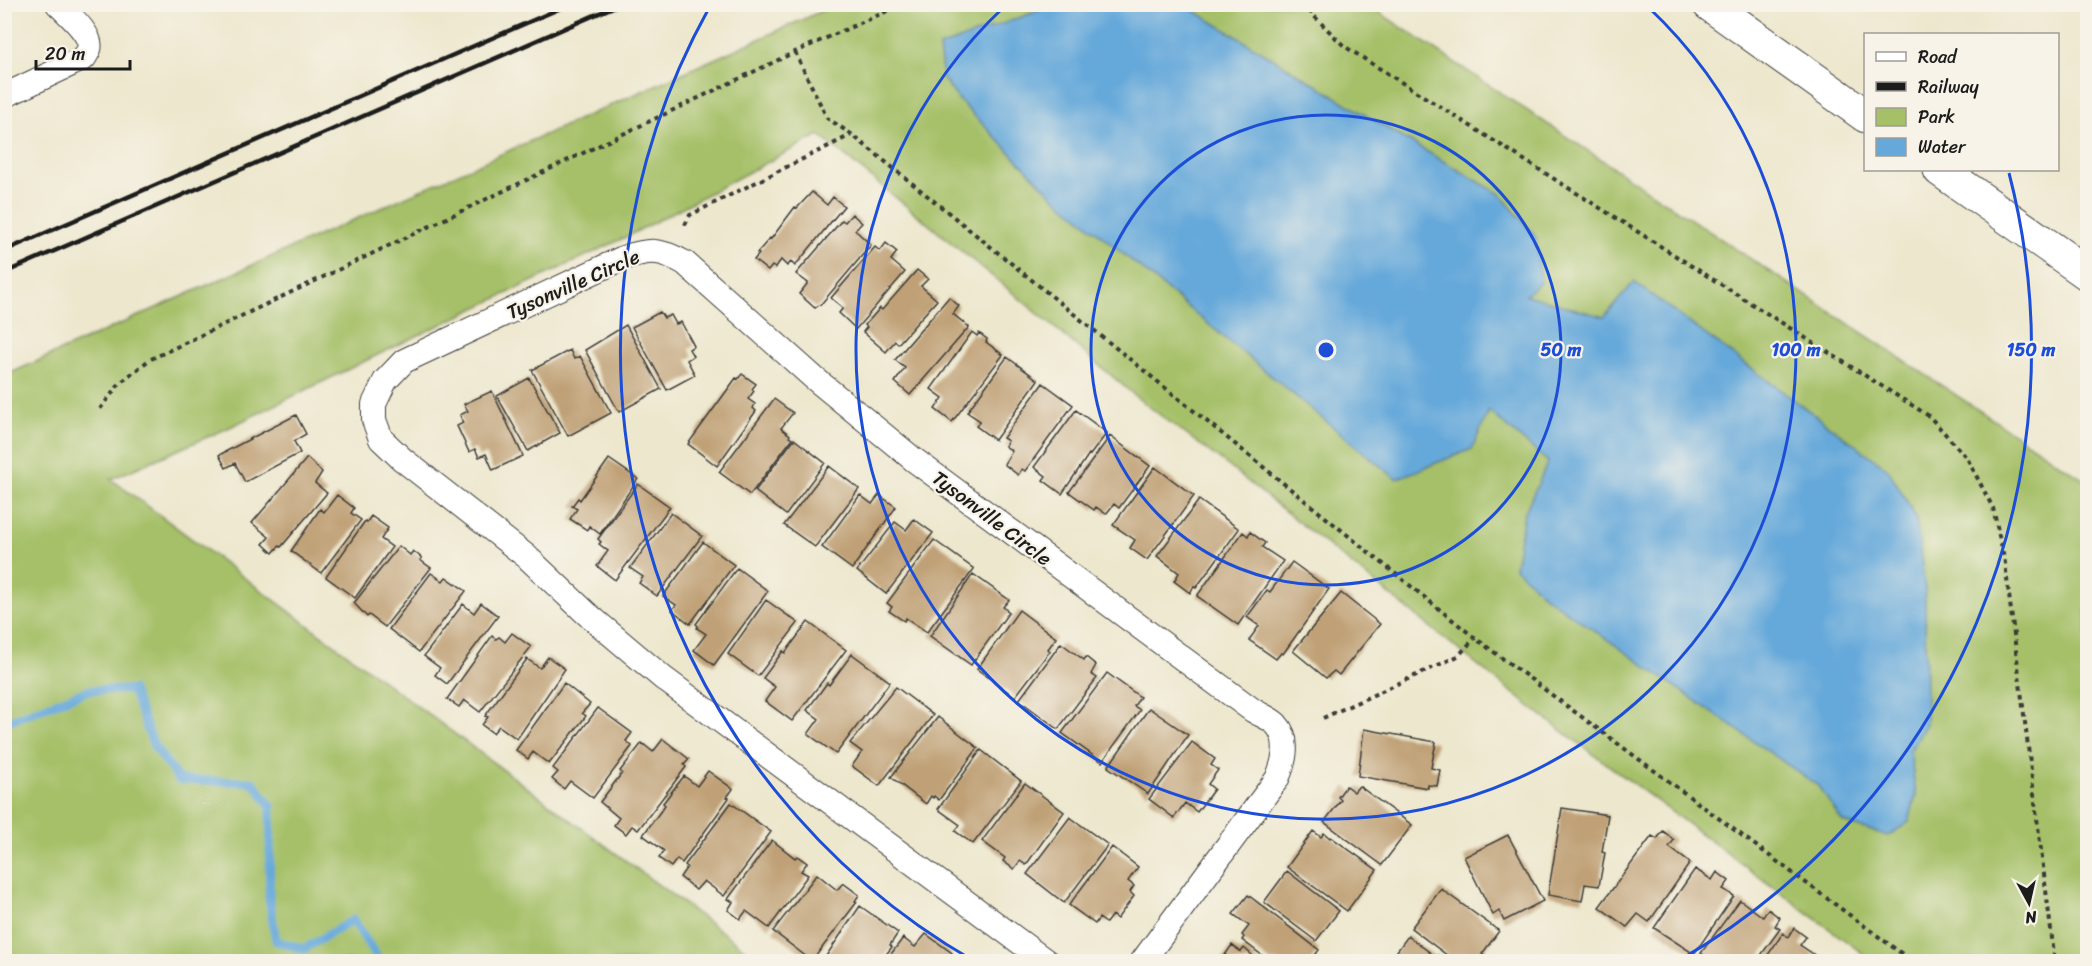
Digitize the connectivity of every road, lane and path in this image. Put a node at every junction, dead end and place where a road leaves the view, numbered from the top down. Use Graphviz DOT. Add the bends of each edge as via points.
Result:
graph roads {
  1 [pos="58,4"];
  2 [pos="903,4"];
  3 [pos="1302,4"];
  4 [pos="1709,4"];
  5 [pos="795,52"];
  6 [pos="4,96"];
  7 [pos="1864,115"];
  8 [pos="852,134"];
  9 [pos="1941,171"];
  10 [pos="685,225"];
  11 [pos="2088,274"];
  12 [pos="100,409"];
  13 [pos="1475,638"];
  14 [pos="1323,718"];
  15 [pos="1047,962"];
  16 [pos="1142,962"];
  17 [pos="1913,962"];
  18 [pos="2055,962"];
  1 -- 6 [label="street" via="85,32 90,49 84,58"];
  2 -- 5 [label="path"];
  3 -- 18 [label="path" via="1344,46 1929,416 1966,458 1993,508 2005,563"];
  4 -- 7 [label="main road"];
  5 -- 8 [label="path" via="827,118"];
  5 -- 12 [label="path" via="149,360 120,383"];
  8 -- 10 [label="path" via="690,215"];
  8 -- 13 [label="path"];
  9 -- 11 [label="main road"];
  13 -- 14 [label="path" via="1458,656"];
  13 -- 17 [label="path"];
  15 -- 16 [label="street, Tysonville Circle" via="663,678 526,556 402,459 381,439 374,420 374,404 385,381 404,362 623,258 645,250 666,253 685,263 814,378 913,459 1276,725 1284,740 1286,759 1277,780"];
}
